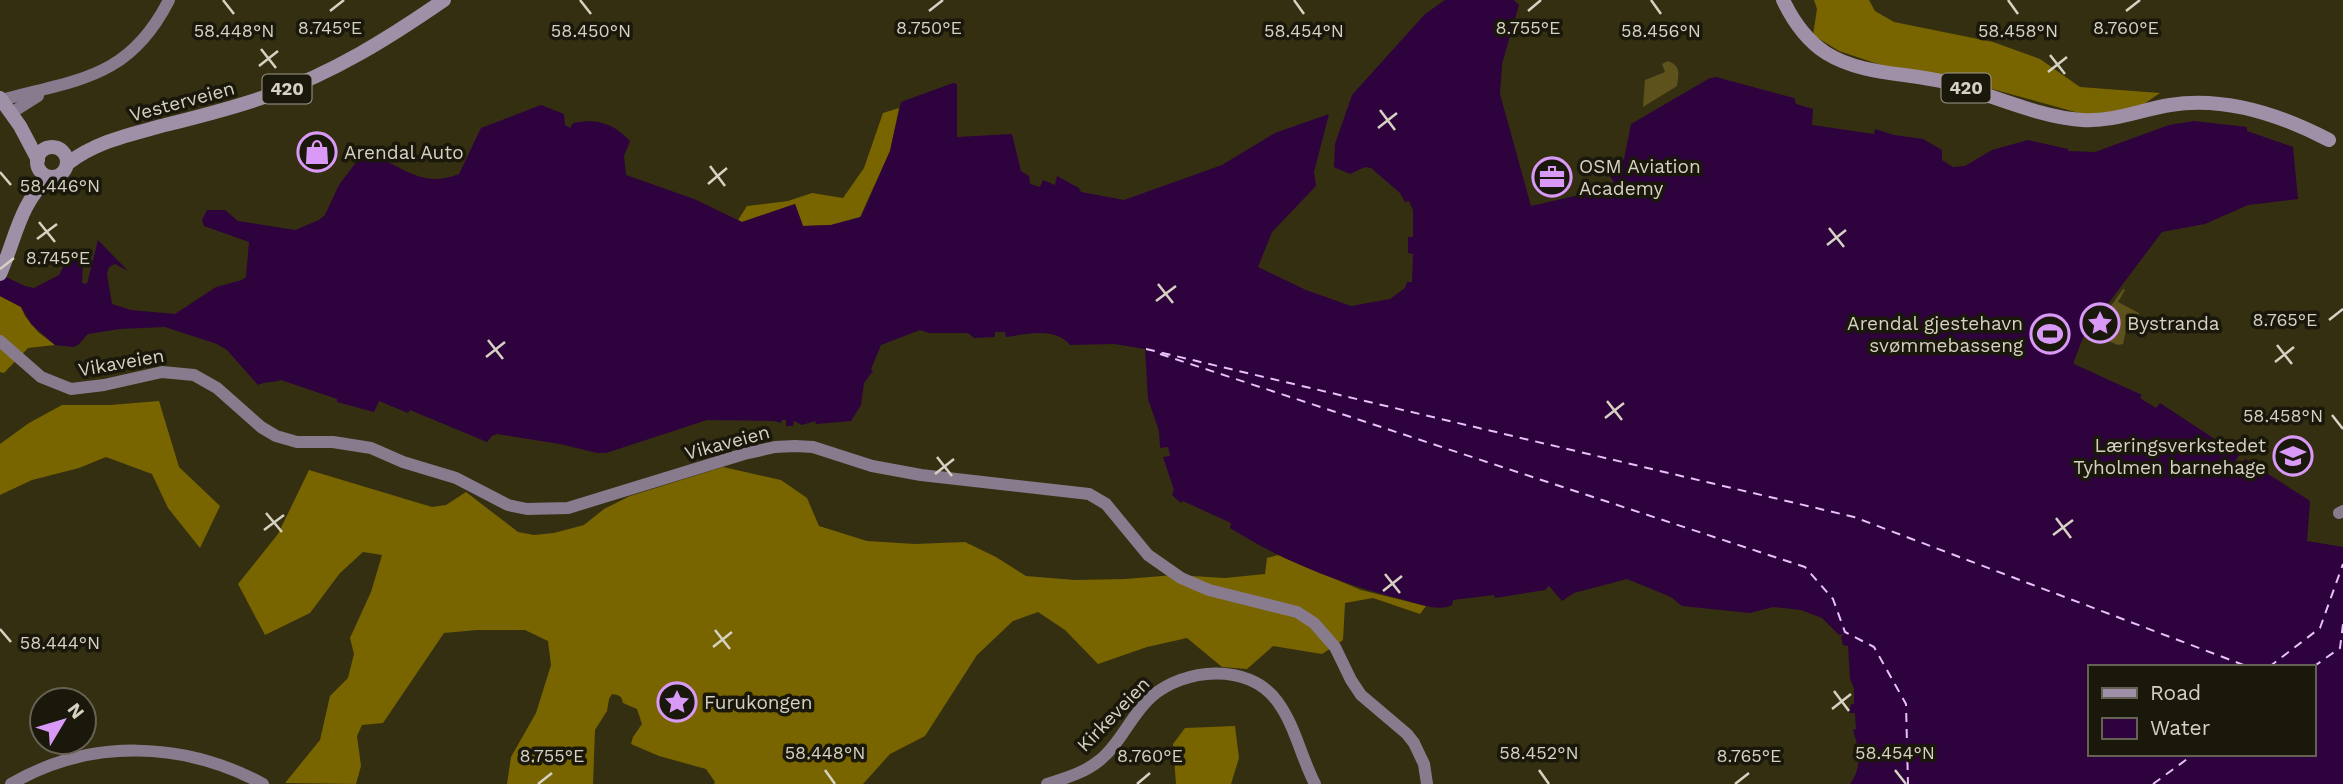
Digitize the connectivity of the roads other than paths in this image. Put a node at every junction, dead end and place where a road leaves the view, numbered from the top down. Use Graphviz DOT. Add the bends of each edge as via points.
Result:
graph roads {
  1 [pos="169,0"];
  2 [pos="443,0"];
  3 [pos="1783,0"];
  4 [pos="7,104"];
  5 [pos="20,126"];
  6 [pos="114,139"];
  7 [pos="2343,145"];
  8 [pos="55,148"];
  9 [pos="67,164"];
  10 [pos="42,168"];
  11 [pos="0,249"];
  12 [pos="1,272"];
  13 [pos="0,341"];
  14 [pos="11,784"];
  15 [pos="263,784"];
  16 [pos="1046,784"];
  17 [pos="1315,784"];
  18 [pos="1427,784"];
  1 -- 4 [label="main road" via="143,41 104,70"];
  2 -- 6 [label="main road, Vesterveien / 420" via="380,43 296,85"];
  3 -- 7 [label="main road, 420" via="1818,47 1841,61 1884,73 1948,83 2059,117 2096,121 2175,105 2218,104"];
  4 -- 5 [label="main road"];
  5 -- 8 [label="main road"];
  5 -- 10 [label="main road"];
  6 -- 8 [label="main road, Vesterveien / 420"];
  6 -- 9 [label="main road, Vesterveien / 420"];
  8 -- 9 [label="main road" via="66,156"];
  8 -- 10 [label="main road, 420" via="42,152"];
  9 -- 10 [label="main road, 420" via="59,175"];
  10 -- 11 [label="main road, 420"];
  10 -- 12 [label="main road, 420"];
  13 -- 18 [label="main road, Vikaveien" via="41,377 71,389 162,372 194,375 276,436 371,448 527,509 568,508 744,454 786,446 813,447 921,475 1089,494 1106,504 1148,555 1181,578 1209,590 1297,612 1314,623 1335,647 1361,695 1414,743"];
  14 -- 15 [label="main road" via="64,760 131,750 194,756"];
  16 -- 17 [label="main road, Kirkeveien" via="1084,772 1101,760 1158,692 1181,680 1222,673 1249,679 1274,697"];
}
